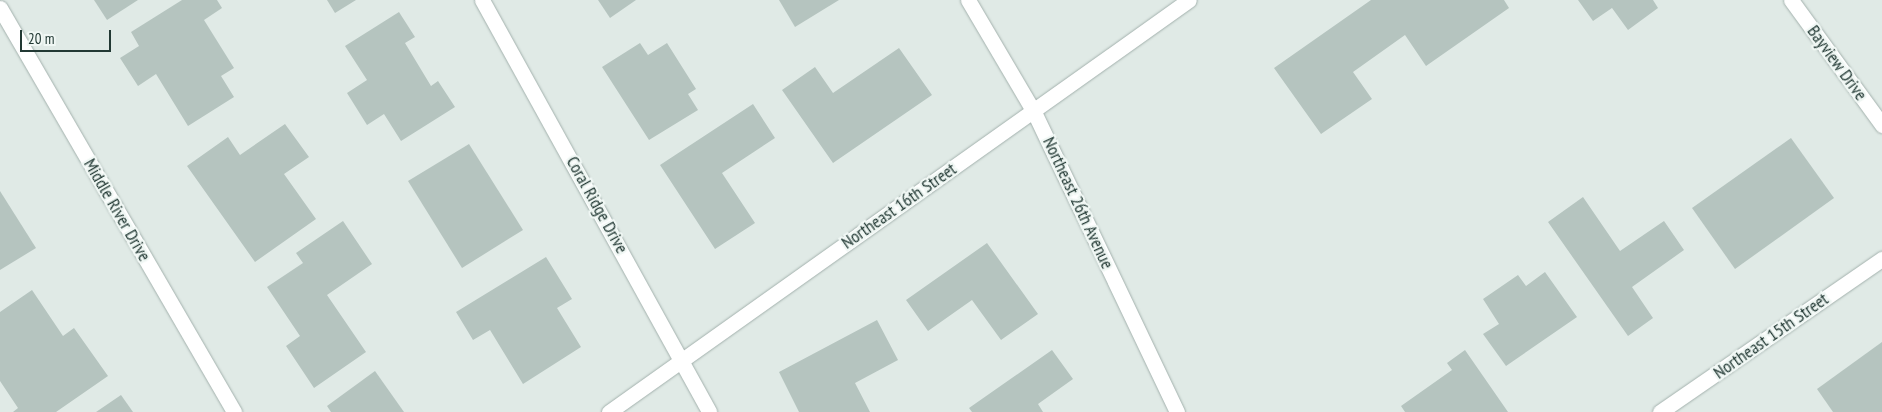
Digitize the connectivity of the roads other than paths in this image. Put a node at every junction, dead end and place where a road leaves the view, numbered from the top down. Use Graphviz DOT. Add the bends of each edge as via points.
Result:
graph roads {
  1 [pos="482,0"];
  2 [pos="968,0"];
  3 [pos="1189,0"];
  4 [pos="1792,0"];
  5 [pos="0,8"];
  6 [pos="1034,112"];
  7 [pos="1882,125"];
  8 [pos="1882,259"];
  9 [pos="683,358"];
  10 [pos="234,412"];
  11 [pos="609,412"];
  12 [pos="709,412"];
  13 [pos="1177,412"];
  14 [pos="1660,412"];
  1 -- 9 [label="street, Coral Ridge Drive"];
  2 -- 6 [label="street, Northeast 26th Avenue"];
  3 -- 6 [label="street, Northeast 16th Street"];
  4 -- 7 [label="street, Bayview Drive"];
  5 -- 10 [label="street, Middle River Drive"];
  6 -- 9 [label="street, Northeast 16th Street"];
  6 -- 13 [label="street, Northeast 26th Avenue"];
  8 -- 14 [label="street, Northeast 15th Street"];
  9 -- 11 [label="street, Northeast 16th Street"];
  9 -- 12 [label="street, Coral Ridge Drive"];
}
